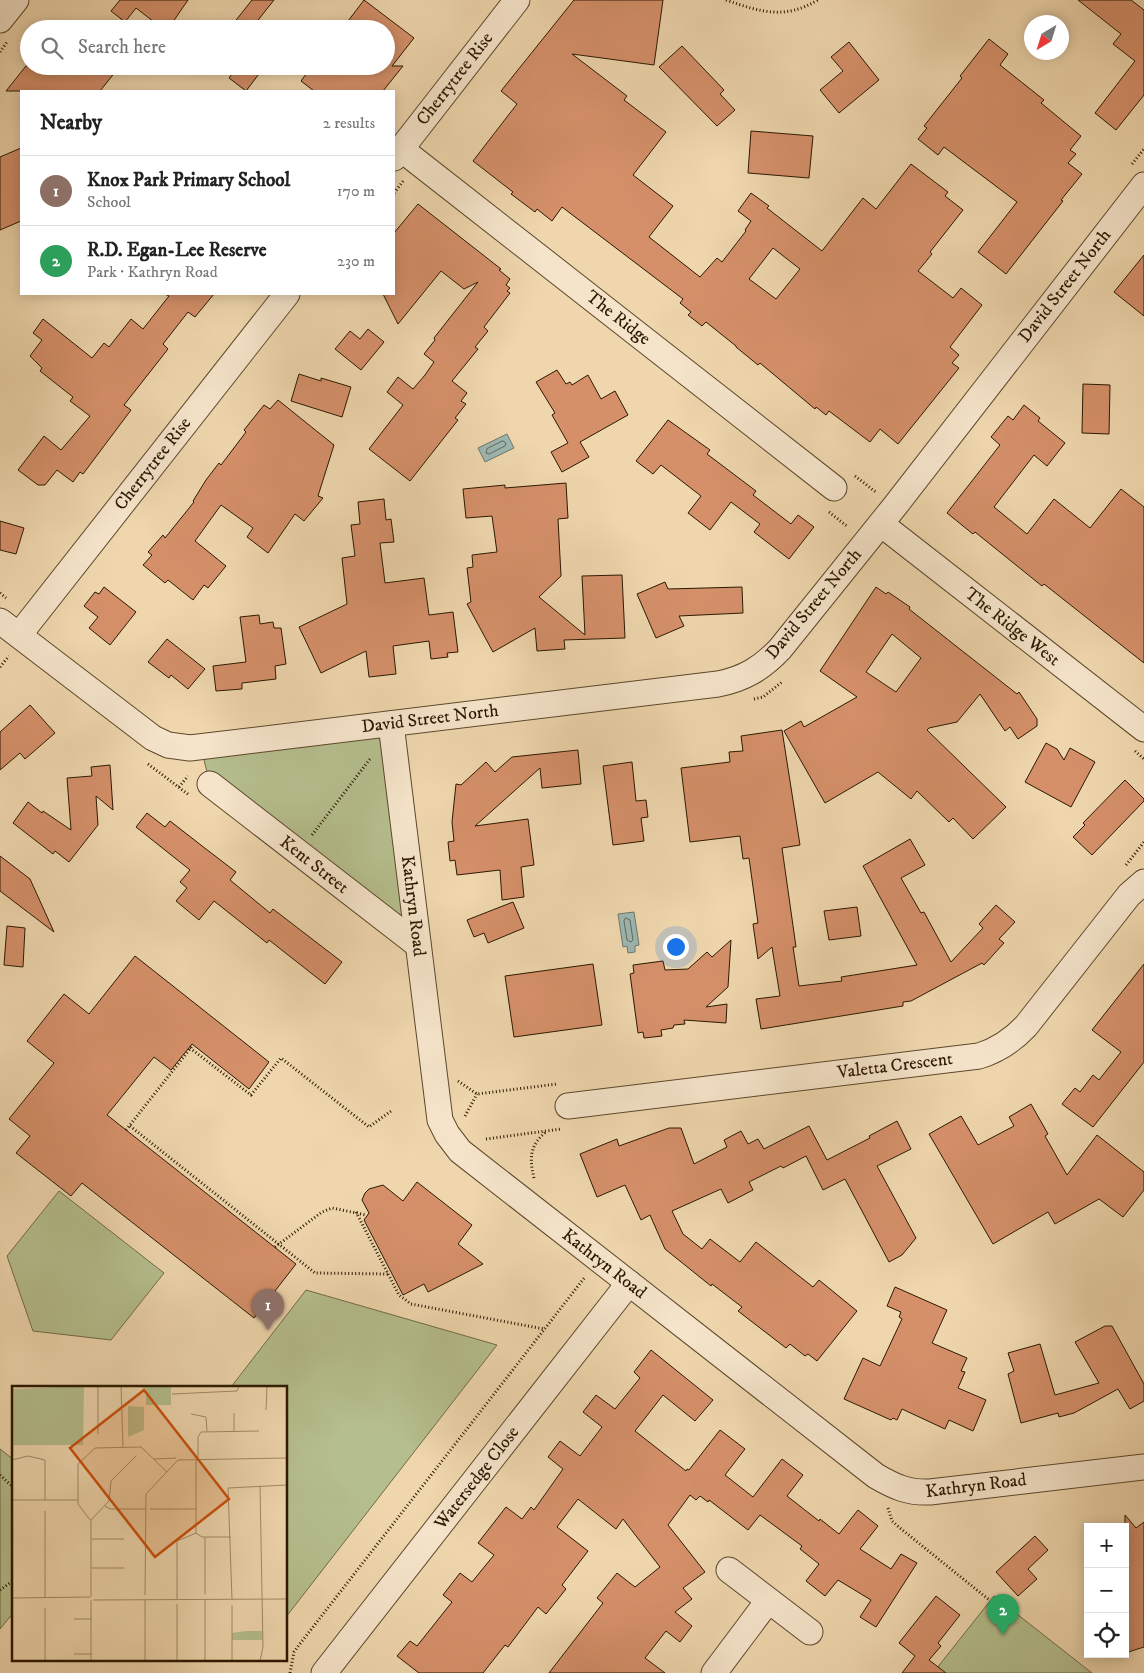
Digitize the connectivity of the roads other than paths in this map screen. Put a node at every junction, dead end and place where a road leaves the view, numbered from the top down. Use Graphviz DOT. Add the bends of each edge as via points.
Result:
graph roads {
  1 [pos="16,0"];
  2 [pos="517,0"];
  3 [pos="0,20"];
  4 [pos="401,161"];
  5 [pos="1136,177"];
  6 [pos="286,295"];
  7 [pos="834,488"];
  8 [pos="881,524"];
  9 [pos="5,634"];
  10 [pos="391,724"];
  11 [pos="1144,729"];
  12 [pos="202,792"];
  13 [pos="1144,882"];
  14 [pos="418,945"];
  15 [pos="566,1094"];
  16 [pos="629,1283"];
  17 [pos="1144,1467"];
  18 [pos="729,1570"];
  19 [pos="768,1601"];
  20 [pos="810,1632"];
  21 [pos="324,1673"];
  22 [pos="714,1673"];
  1 -- 3 [label="street"];
  2 -- 4 [label="street, Cherrytree Rise"];
  4 -- 7 [label="street, The Ridge"];
  5 -- 8 [label="street, David Street North"];
  6 -- 9 [label="street, Cherrytree Rise"];
  8 -- 10 [label="street, David Street North" via="780,649 744,678 718,684"];
  8 -- 11 [label="street, The Ridge West"];
  9 -- 10 [label="street, David Street North" via="138,728 168,745 201,748"];
  10 -- 14 [label="street, Kathryn Road"];
  12 -- 14 [label="street, Kent Street"];
  13 -- 15 [label="street, Valetta Crescent" via="1129,895 1026,1026 1015,1038 990,1052 955,1059"];
  14 -- 16 [label="street, Kathryn Road" via="440,1120 447,1134 460,1151"];
  16 -- 17 [label="street, Kathryn Road" via="876,1476 900,1489 914,1493 930,1492"];
  16 -- 21 [label="street, Watersedge Close"];
  18 -- 19 [label="street"];
  19 -- 20 [label="street"];
  19 -- 22 [label="street"];
}
